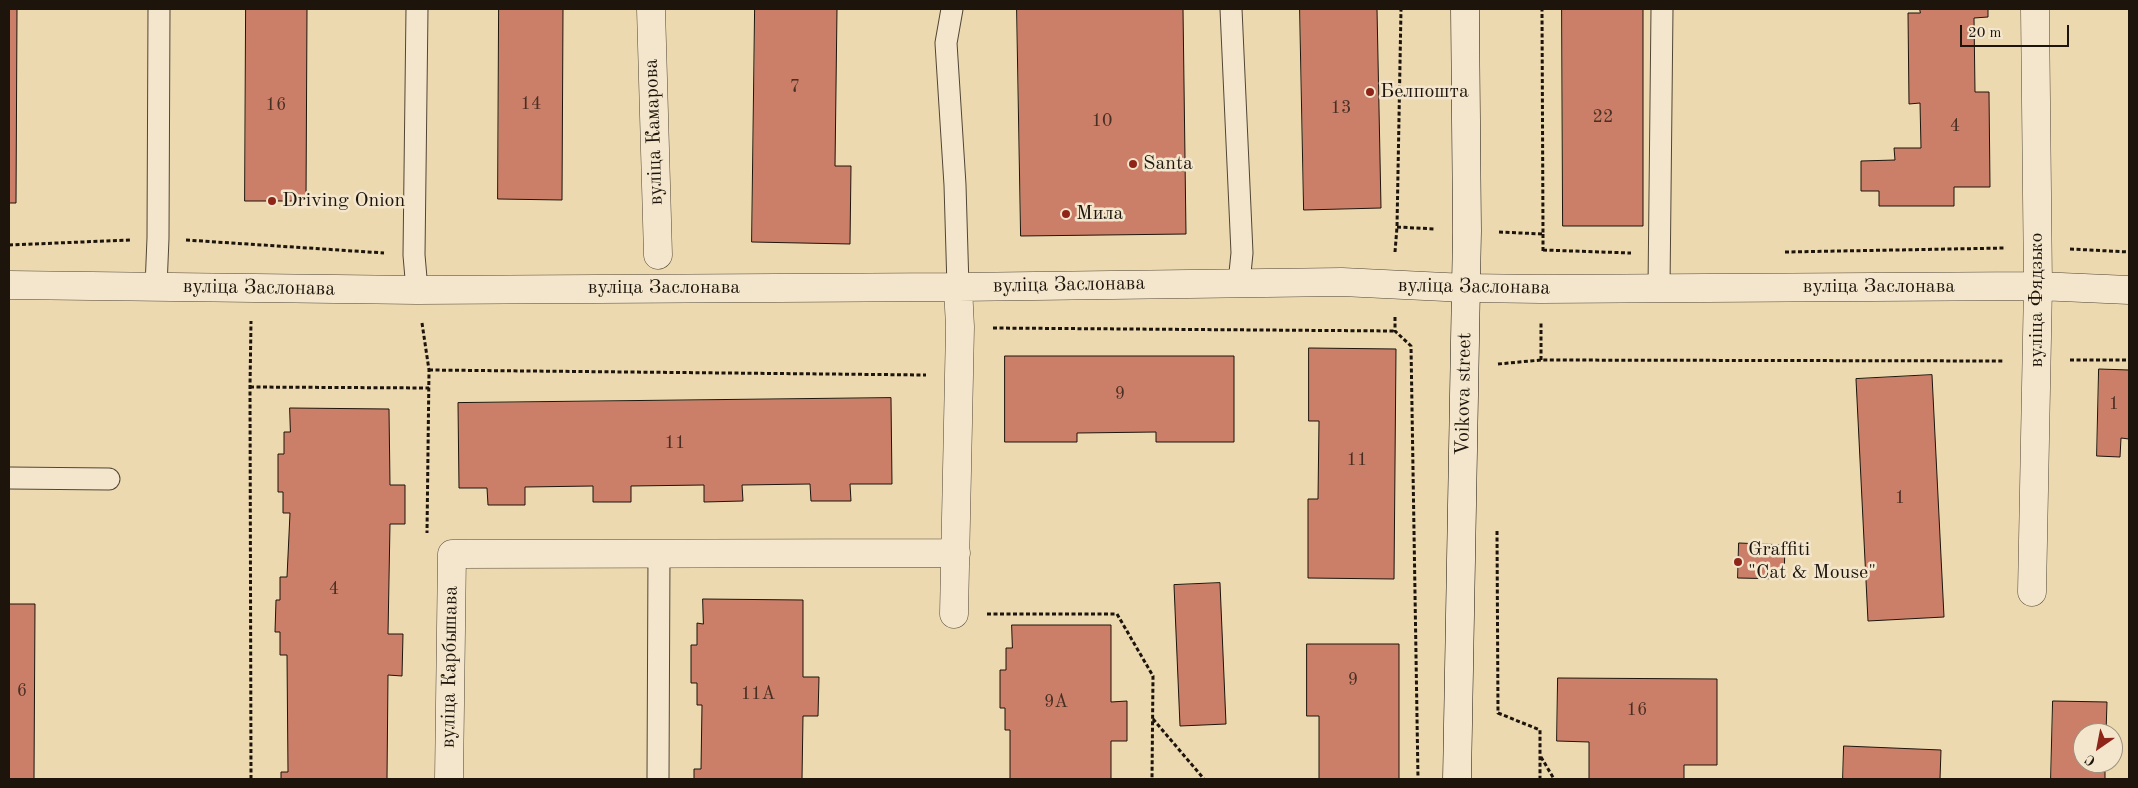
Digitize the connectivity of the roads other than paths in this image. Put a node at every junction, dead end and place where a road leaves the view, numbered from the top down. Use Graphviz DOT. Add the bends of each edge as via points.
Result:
graph roads {
  1 [pos="159,9"];
  2 [pos="417,9"];
  3 [pos="651,9"];
  4 [pos="952,9"];
  5 [pos="1231,9"];
  6 [pos="1465,9"];
  7 [pos="1662,9"];
  8 [pos="2035,9"];
  9 [pos="658,255"];
  10 [pos="1239,282"];
  11 [pos="9,285"];
  12 [pos="2038,286"];
  13 [pos="156,287"];
  14 [pos="958,287"];
  15 [pos="1466,288"];
  16 [pos="1659,288"];
  17 [pos="417,290"];
  18 [pos="2129,290"];
  19 [pos="9,478"];
  20 [pos="109,479"];
  21 [pos="956,553"];
  22 [pos="659,554"];
  23 [pos="2032,592"];
  24 [pos="954,614"];
  25 [pos="449,779"];
  26 [pos="658,779"];
  27 [pos="1457,779"];
  1 -- 13 [label="lane"];
  2 -- 17 [label="lane" via="414,255"];
  3 -- 9 [label="street, вуліца Камарова"];
  4 -- 14 [label="lane" via="946,42"];
  5 -- 10 [label="lane" via="1242,253"];
  6 -- 15 [label="street, Voikova street"];
  7 -- 16 [label="lane"];
  8 -- 12 [label="street, вуліца Фядзько"];
  10 -- 14 [label="street, вуліца Заслонава"];
  10 -- 15 [label="street, вуліца Заслонава" via="1342,282"];
  11 -- 13 [label="street, вуліца Заслонава"];
  12 -- 16 [label="street, вуліца Заслонава"];
  12 -- 18 [label="street, вуліца Заслонава"];
  12 -- 23 [label="street, вуліца Фядзько"];
  13 -- 17 [label="street, вуліца Заслонава"];
  14 -- 17 [label="street, вуліца Заслонава"];
  14 -- 21 [label="street"];
  15 -- 16 [label="street, вуліца Заслонава"];
  15 -- 27 [label="street, Voikova street"];
  19 -- 20 [label="lane"];
  21 -- 22 [label="street"];
  21 -- 24 [label="street"];
  22 -- 25 [label="street, вуліца Карбышава" via="452,554"];
  22 -- 26 [label="lane"];
}
